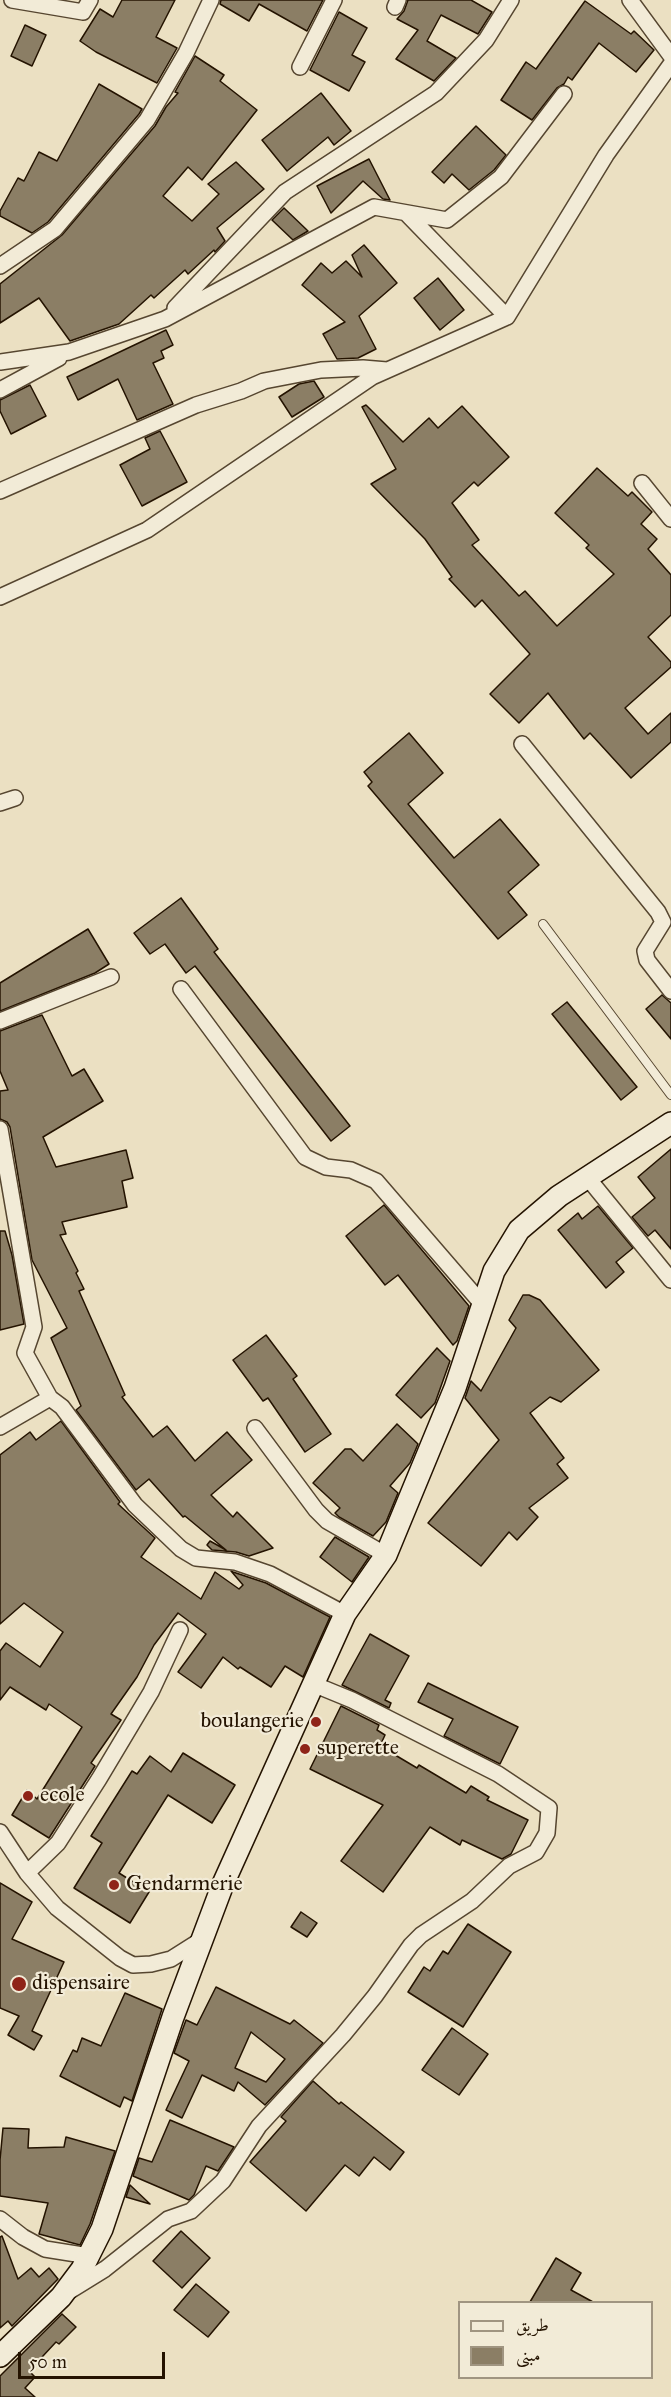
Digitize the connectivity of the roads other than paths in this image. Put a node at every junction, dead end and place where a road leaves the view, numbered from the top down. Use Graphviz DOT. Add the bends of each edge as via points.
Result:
graph roads {
  1 [pos="12,0"];
  2 [pos="90,0"];
  3 [pos="211,0"];
  4 [pos="334,0"];
  5 [pos="511,0"];
  6 [pos="630,0"];
  7 [pos="671,56"];
  8 [pos="671,64"];
  9 [pos="300,67"];
  10 [pos="564,94"];
  11 [pos="406,213"];
  12 [pos="0,267"];
  13 [pos="507,317"];
  14 [pos="165,319"];
  15 [pos="69,352"];
  16 [pos="0,362"];
  17 [pos="387,370"];
  18 [pos="0,390"];
  19 [pos="642,483"];
  20 [pos="0,491"];
  21 [pos="671,519"];
  22 [pos="0,597"];
  23 [pos="522,744"];
  24 [pos="543,924"];
  25 [pos="111,977"];
  26 [pos="181,989"];
  27 [pos="671,992"];
  28 [pos="0,1021"];
  29 [pos="671,1095"];
  30 [pos="671,1123"];
  31 [pos="0,1129"];
  32 [pos="4,1172"];
  33 [pos="587,1177"];
  34 [pos="671,1280"];
  35 [pos="483,1305"];
  36 [pos="50,1398"];
  37 [pos="0,1427"];
  38 [pos="255,1428"];
  39 [pos="386,1555"];
  40 [pos="345,1614"];
  41 [pos="180,1630"];
  42 [pos="313,1684"];
  43 [pos="0,1832"];
  44 [pos="27,1873"];
  45 [pos="201,1940"];
  46 [pos="0,2218"];
  47 [pos="89,2256"];
  48 [pos="61,2297"];
  49 [pos="0,2356"];
  1 -- 2 [label="street" via="83,12"];
  3 -- 12 [label="street" via="147,120 55,229"];
  4 -- 9 [label="street"];
  5 -- 14 [label="street" via="486,40 436,93 285,192"];
  6 -- 7 [label="street"];
  8 -- 13 [label="street" via="606,155"];
  10 -- 11 [label="street" via="501,177 447,220"];
  11 -- 13 [label="street"];
  11 -- 14 [label="street" via="374,207"];
  13 -- 17 [label="street"];
  14 -- 15 [label="street"];
  15 -- 16 [label="street"];
  15 -- 18 [label="street"];
  17 -- 20 [label="street" via="321,370 264,381 196,405"];
  17 -- 22 [label="street" via="147,530"];
  19 -- 21 [label="street"];
  23 -- 27 [label="street" via="658,912 663,922 645,951 647,960"];
  24 -- 29 [label="lane"];
  25 -- 28 [label="street"];
  26 -- 35 [label="street" via="305,1157 376,1181"];
  30 -- 33 [label="street"];
  31 -- 32 [label="street"];
  32 -- 36 [label="street" via="34,1327 25,1353"];
  33 -- 34 [label="street"];
  33 -- 35 [label="street" via="519,1230 494,1271"];
  35 -- 39 [label="street" via="455,1388"];
  36 -- 37 [label="street"];
  36 -- 40 [label="street" via="62,1407 135,1505 181,1549 196,1558 235,1562 270,1574"];
  38 -- 39 [label="street" via="327,1521"];
  39 -- 40 [label="street"];
  40 -- 42 [label="street"];
  41 -- 44 [label="street" via="151,1692 99,1779 58,1843"];
  42 -- 45 [label="street"];
  42 -- 48 [label="street" via="498,1774 549,1808 547,1833 536,1852 509,1866 472,1901 411,1945 343,2035 259,2126 223,2181 191,2211 168,2219 105,2269"];
  43 -- 44 [label="street"];
  44 -- 45 [label="street" via="57,1908 133,1965 171,1959"];
  45 -- 47 [label="street" via="102,2229"];
  46 -- 47 [label="street" via="45,2249"];
  47 -- 48 [label="street"];
  48 -- 49 [label="street"];
}
